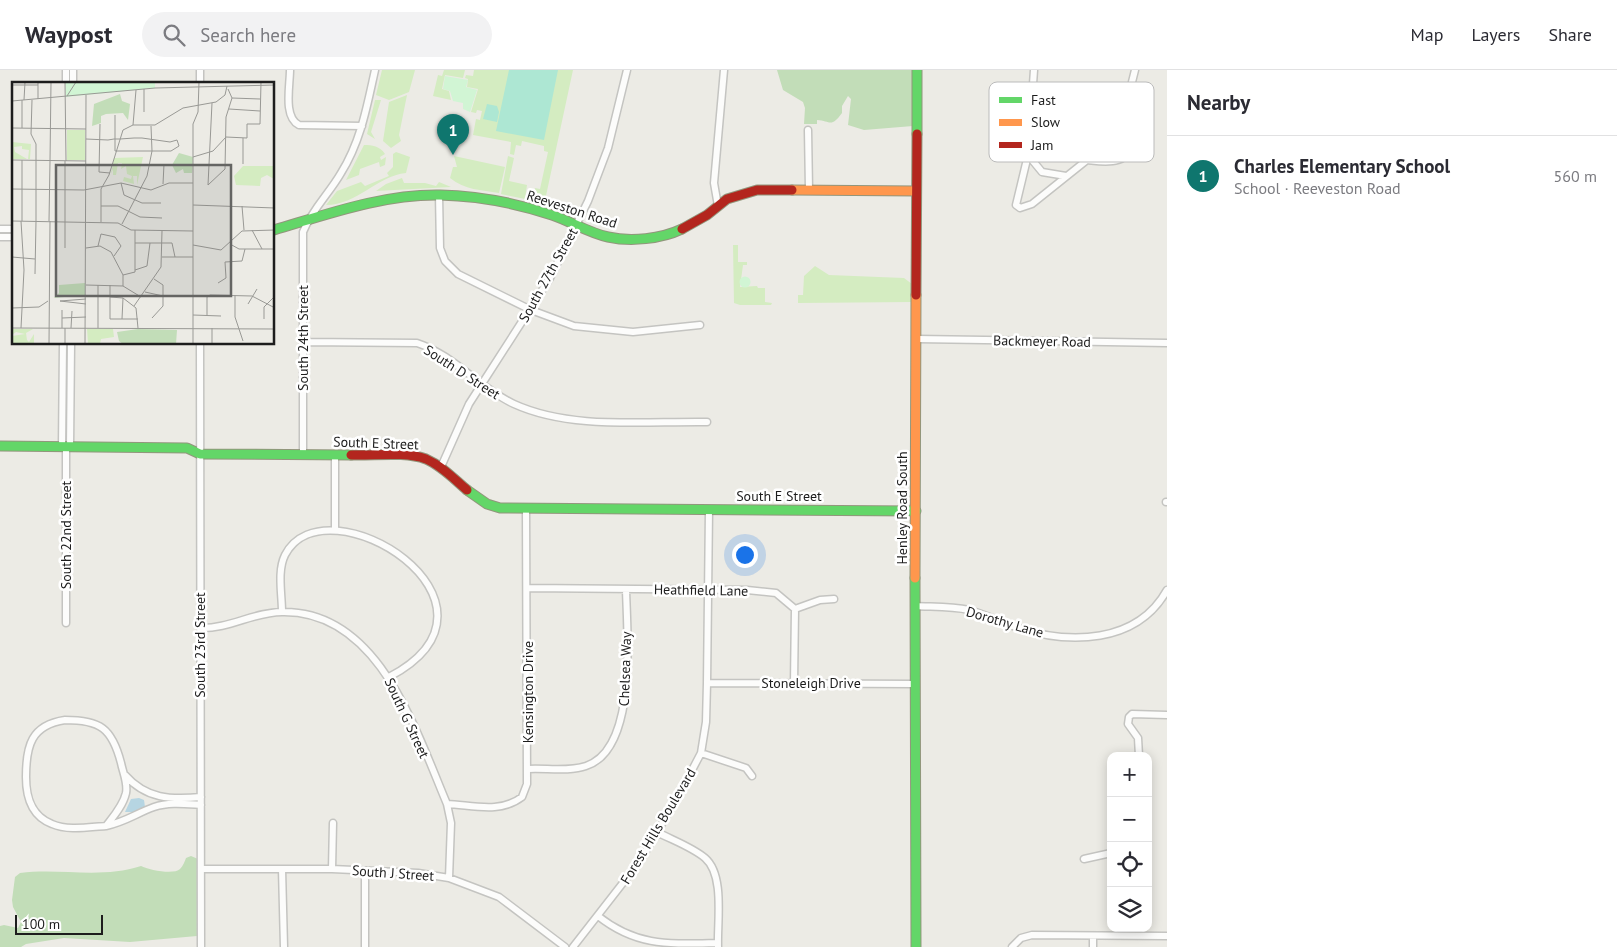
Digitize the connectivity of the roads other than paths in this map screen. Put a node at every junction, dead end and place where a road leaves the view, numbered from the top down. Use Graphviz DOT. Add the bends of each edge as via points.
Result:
graph roads {
  1 [pos="290,70"];
  2 [pos="375,70"];
  3 [pos="627,70"];
  4 [pos="724,70"];
  5 [pos="917,70"];
  6 [pos="362,126"];
  7 [pos="808,130"];
  8 [pos="1026,162"];
  9 [pos="1034,162"];
  10 [pos="1084,162"];
  11 [pos="1066,176"];
  12 [pos="809,190"];
  13 [pos="916,191"];
  14 [pos="439,196"];
  15 [pos="718,206"];
  16 [pos="307,222"];
  17 [pos="576,226"];
  18 [pos="275,230"];
  19 [pos="531,310"];
  20 [pos="700,325"];
  21 [pos="917,339"];
  22 [pos="303,342"];
  23 [pos="1167,343"];
  24 [pos="63,345"];
  25 [pos="70,345"];
  26 [pos="200,345"];
  27 [pos="480,384"];
  28 [pos="707,422"];
  29 [pos="0,446"];
  30 [pos="66,447"];
  31 [pos="200,454"];
  32 [pos="303,455"];
  33 [pos="335,455"];
  34 [pos="441,467"];
  35 [pos="526,508"];
  36 [pos="709,510"];
  37 [pos="916,511"];
  38 [pos="335,530"];
  39 [pos="527,588"];
  40 [pos="626,589"];
  41 [pos="708,590"];
  42 [pos="1167,590"];
  43 [pos="1165,598"];
  44 [pos="834,599"];
  45 [pos="915,606"];
  46 [pos="795,609"];
  47 [pos="282,612"];
  48 [pos="66,623"];
  49 [pos="200,628"];
  50 [pos="389,677"];
  51 [pos="708,683"];
  52 [pos="794,683"];
  53 [pos="915,684"];
  54 [pos="1167,715"];
  55 [pos="1139,752"];
  56 [pos="701,753"];
  57 [pos="528,769"];
  58 [pos="124,775"];
  59 [pos="752,776"];
  60 [pos="201,797"];
  61 [pos="447,804"];
  62 [pos="201,805"];
  63 [pos="333,823"];
  64 [pos="106,826"];
  65 [pos="657,832"];
  66 [pos="1107,854"];
  67 [pos="1084,859"];
  68 [pos="201,869"];
  69 [pos="282,869"];
  70 [pos="332,869"];
  71 [pos="365,871"];
  72 [pos="449,878"];
  73 [pos="598,916"];
  74 [pos="1093,936"];
  75 [pos="1167,936"];
  76 [pos="649,944"];
  77 [pos="718,945"];
  78 [pos="201,947"];
  79 [pos="284,947"];
  80 [pos="365,947"];
  81 [pos="565,947"];
  82 [pos="573,947"];
  83 [pos="916,947"];
  84 [pos="1012,947"];
  85 [pos="1093,947"];
  1 -- 6 [label="street" via="290,117 299,125"];
  2 -- 6 [label="street"];
  3 -- 17 [label="street, South 27th Street" via="608,148"];
  4 -- 15 [label="street" via="714,183"];
  5 -- 13 [label="street, Henley Road South"];
  6 -- 16 [label="street" via="341,173"];
  7 -- 12 [label="street"];
  8 -- 11 [label="street" via="1016,205 1021,208 1032,204"];
  9 -- 11 [label="street" via="1042,172"];
  10 -- 11 [label="street"];
  12 -- 13 [label="street, Reeveston Road"];
  12 -- 15 [label="street, Reeveston Road" via="757,190 727,198"];
  13 -- 21 [label="street, Henley Road South"];
  14 -- 16 [label="street, Reeveston Road" via="370,202"];
  14 -- 17 [label="street, Reeveston Road" via="499,201 551,215"];
  14 -- 19 [label="street" via="438,241 445,261 458,274"];
  15 -- 17 [label="street, Reeveston Road" via="680,230 657,237 608,237"];
  16 -- 18 [label="street, Reeveston Road"];
  16 -- 22 [label="street, South 24th Street" via="304,232"];
  17 -- 19 [label="street, South 27th Street"];
  19 -- 20 [label="street" via="559,322 608,331 658,331"];
  19 -- 27 [label="street, South 27th Street"];
  21 -- 23 [label="street, Backmeyer Road"];
  21 -- 37 [label="street, Henley Road South"];
  22 -- 27 [label="street, South D Street" via="417,343 434,350"];
  22 -- 32 [label="street, South 24th Street"];
  24 -- 30 [label="street, South 22nd Street"];
  25 -- 30 [label="street, South 22nd Street"];
  26 -- 31 [label="street, South 23rd Street"];
  27 -- 28 [label="street, South D Street" via="515,404 563,419"];
  27 -- 34 [label="street, South 27th Street"];
  29 -- 30 [label="street, South E Street"];
  30 -- 31 [label="street, South E Street" via="187,448"];
  30 -- 48 [label="street, South 22nd Street"];
  31 -- 32 [label="street, South E Street"];
  31 -- 49 [label="street, South 23rd Street"];
  32 -- 33 [label="street, South E Street"];
  33 -- 34 [label="street, South E Street" via="414,456"];
  33 -- 38 [label="street"];
  34 -- 35 [label="street, South E Street" via="462,488 482,501 500,508"];
  35 -- 36 [label="street, South E Street"];
  35 -- 39 [label="street, Kensington Drive"];
  36 -- 37 [label="street, South E Street"];
  36 -- 41 [label="street, Forest Hills Boulevard"];
  37 -- 45 [label="street, Henley Road South"];
  38 -- 47 [label="street" via="304,534 286,553 281,570"];
  38 -- 50 [label="street" via="360,535 395,553 420,574 433,592 438,614 432,642 418,660"];
  39 -- 40 [label="street, Heathfield Lane"];
  39 -- 57 [label="street, Kensington Drive"];
  40 -- 41 [label="street, Heathfield Lane"];
  40 -- 57 [label="street, Chelsea Way" via="625,705 611,745 600,759 586,767"];
  41 -- 46 [label="street, Heathfield Lane" via="776,593"];
  41 -- 51 [label="street, Forest Hills Boulevard"];
  42 -- 43 [label="street, Dorothy Lane"];
  43 -- 45 [label="street, Dorothy Lane" via="1130,627 1108,635 1084,638 1023,630 970,611"];
  44 -- 46 [label="street" via="820,600"];
  45 -- 53 [label="street, Henley Road South"];
  46 -- 52 [label="street"];
  47 -- 49 [label="street, South G Street" via="226,626"];
  47 -- 50 [label="street, South G Street" via="321,619 342,629 368,650"];
  49 -- 60 [label="street, South 23rd Street"];
  50 -- 61 [label="street, South G Street"];
  51 -- 52 [label="street, Stoneleigh Drive"];
  51 -- 56 [label="street, Forest Hills Boulevard"];
  52 -- 53 [label="street, Stoneleigh Drive"];
  53 -- 83 [label="street, Henley Road South"];
  54 -- 55 [label="street" via="1132,714 1129,717 1128,724 1138,738"];
  56 -- 59 [label="street" via="746,768"];
  56 -- 65 [label="street, Forest Hills Boulevard"];
  57 -- 61 [label="street, Kensington Drive" via="522,796 509,804 492,808"];
  58 -- 60 [label="street" via="132,784 160,798"];
  58 -- 64 [label="street" via="126,793 123,802"];
  58 -- 64 [label="street" via="112,738 94,722 56,721 38,731 30,743 26,760 26,790 37,814 58,827"];
  60 -- 62 [label="street, South 23rd Street"];
  61 -- 72 [label="street, South G Street" via="451,822"];
  62 -- 64 [label="street" via="176,804 154,808"];
  62 -- 68 [label="street, South 23rd Street"];
  63 -- 70 [label="street"];
  65 -- 73 [label="street, Forest Hills Boulevard" via="628,878"];
  65 -- 77 [label="street" via="701,855 711,865 717,886"];
  66 -- 67 [label="street"];
  68 -- 69 [label="street, South J Street"];
  68 -- 78 [label="street, South 23rd Street"];
  69 -- 70 [label="street, South J Street"];
  69 -- 79 [label="street"];
  70 -- 71 [label="street, South J Street"];
  71 -- 72 [label="street, South J Street"];
  71 -- 80 [label="street"];
  72 -- 81 [label="street, South J Street" via="499,897"];
  73 -- 76 [label="street" via="619,931"];
  73 -- 82 [label="street, Forest Hills Boulevard"];
  74 -- 75 [label="street"];
  74 -- 84 [label="street" via="1032,935 1021,938"];
  74 -- 85 [label="street"];
  76 -- 77 [label="street"];
}
